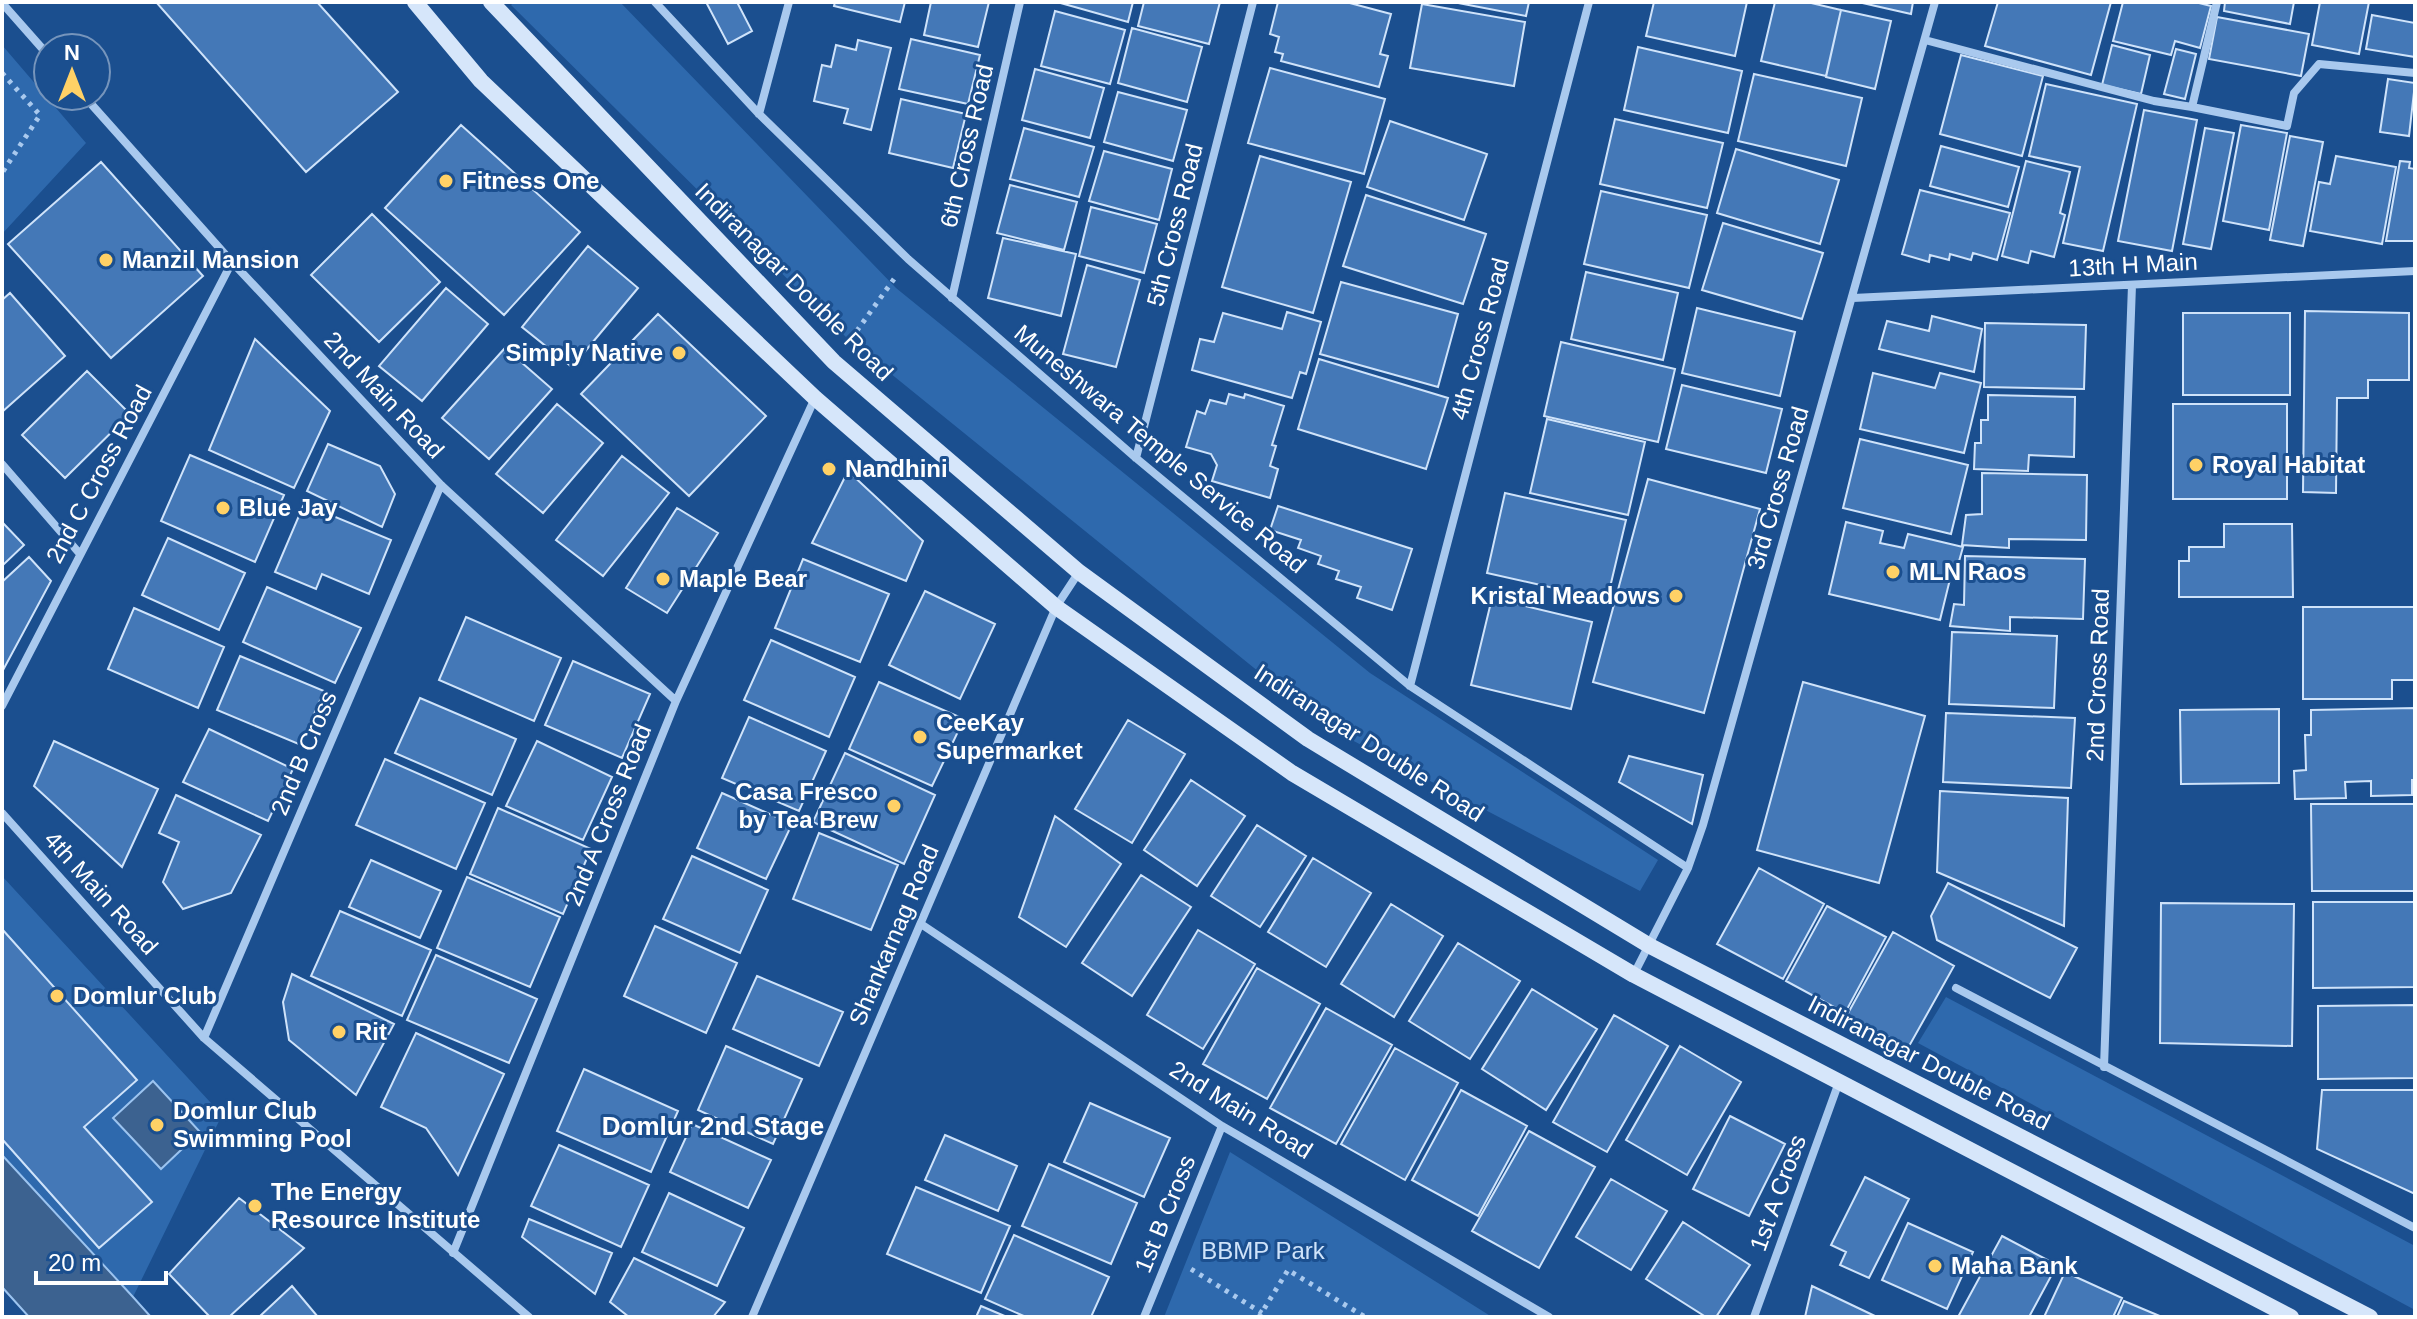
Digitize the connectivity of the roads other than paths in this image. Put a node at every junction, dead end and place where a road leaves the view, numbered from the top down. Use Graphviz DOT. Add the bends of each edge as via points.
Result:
graph roads {
  1 [pos="415,2"];
  2 [pos="491,2"];
  3 [pos="655,2"];
  4 [pos="789,2"];
  5 [pos="1020,2"];
  6 [pos="1253,2"];
  7 [pos="1589,2"];
  8 [pos="1935,2"];
  9 [pos="2217,2"];
  10 [pos="2,3"];
  11 [pos="32,37"];
  12 [pos="1925,40"];
  13 [pos="2415,73"];
  14 [pos="2192,107"];
  15 [pos="98,112"];
  16 [pos="759,114"];
  17 [pos="232,262"];
  18 [pos="2415,271"];
  19 [pos="2132,285"];
  20 [pos="952,298"];
  21 [pos="1853,298"];
  22 [pos="815,398"];
  23 [pos="1136,458"];
  24 [pos="2,464"];
  25 [pos="441,485"];
  26 [pos="80,554"];
  27 [pos="1079,572"];
  28 [pos="1056,607"];
  29 [pos="1410,686"];
  30 [pos="676,701"];
  31 [pos="2,706"];
  32 [pos="2,813"];
  33 [pos="1688,868"];
  34 [pos="921,924"];
  35 [pos="1650,946"];
  36 [pos="1634,975"];
  37 [pos="1956,988"];
  38 [pos="204,1038"];
  39 [pos="2104,1067"];
  40 [pos="1839,1082"];
  41 [pos="1222,1126"];
  42 [pos="2415,1228"];
  43 [pos="453,1253"];
  44 [pos="529,1317"];
  45 [pos="752,1317"];
  46 [pos="1144,1317"];
  47 [pos="1549,1317"];
  48 [pos="1754,1317"];
  49 [pos="2291,1317"];
  50 [pos="2370,1317"];
  1 -- 22 [label="street" via="481,81"];
  2 -- 27 [label="street, Indiranagar Double Road" via="834,362"];
  3 -- 16 [label="street, Muneshwara Temple Service Road"];
  4 -- 16 [label="street"];
  5 -- 20 [label="street, 6th Cross Road"];
  6 -- 23 [label="street, 5th Cross Road"];
  7 -- 29 [label="street, 4th Cross Road"];
  8 -- 12 [label="street, 3rd Cross Road"];
  9 -- 14 [label="street"];
  10 -- 11 [label="street"];
  12 -- 14 [label="street"];
  12 -- 21 [label="street, 3rd Cross Road"];
  13 -- 14 [label="street" via="2319,64 2294,93 2287,126"];
  15 -- 17 [label="street, 2nd Main Road"];
  16 -- 20 [label="street, Muneshwara Temple Service Road"];
  17 -- 25 [label="street, 2nd Main Road"];
  17 -- 26 [label="street, 2nd C Cross Road"];
  18 -- 19 [label="street, 13th H Main"];
  19 -- 21 [label="street, 13th H Main"];
  19 -- 39 [label="street, 2nd Cross Road"];
  20 -- 23 [label="street, Muneshwara Temple Service Road"];
  21 -- 33 [label="street, 3rd Cross Road"];
  22 -- 28 [label="street"];
  22 -- 30 [label="street, 2nd A Cross Road"];
  23 -- 29 [label="street, Muneshwara Temple Service Road"];
  24 -- 26 [label="street"];
  25 -- 30 [label="street, 2nd Main Road"];
  25 -- 38 [label="street, 2nd B Cross"];
  26 -- 31 [label="street, 2nd C Cross Road"];
  27 -- 28 [label="street, Shankarnag Road"];
  27 -- 35 [label="street, Indiranagar Double Road" via="1308,739"];
  28 -- 34 [label="street, Shankarnag Road"];
  28 -- 36 [label="street" via="1292,773"];
  29 -- 33 [label="street, Muneshwara Temple Service Road"];
  30 -- 43 [label="street, 2nd A Cross Road"];
  32 -- 38 [label="street, 4th Main Road"];
  33 -- 35 [label="street, 3rd Cross Road"];
  34 -- 41 [label="street, 2nd Main Road"];
  34 -- 45 [label="street, Shankarnag Road"];
  35 -- 36 [label="street, 3rd Cross Road"];
  35 -- 50 [label="street, Indiranagar Double Road"];
  36 -- 40 [label="street"];
  37 -- 39 [label="street"];
  38 -- 43 [label="street, 4th Main Road"];
  39 -- 42 [label="street"];
  40 -- 48 [label="street, 1st A Cross"];
  40 -- 49 [label="street"];
  41 -- 46 [label="street, 1st B Cross"];
  41 -- 47 [label="street, 2nd Main Road"];
  43 -- 44 [label="street, 4th Main Road"];
}
